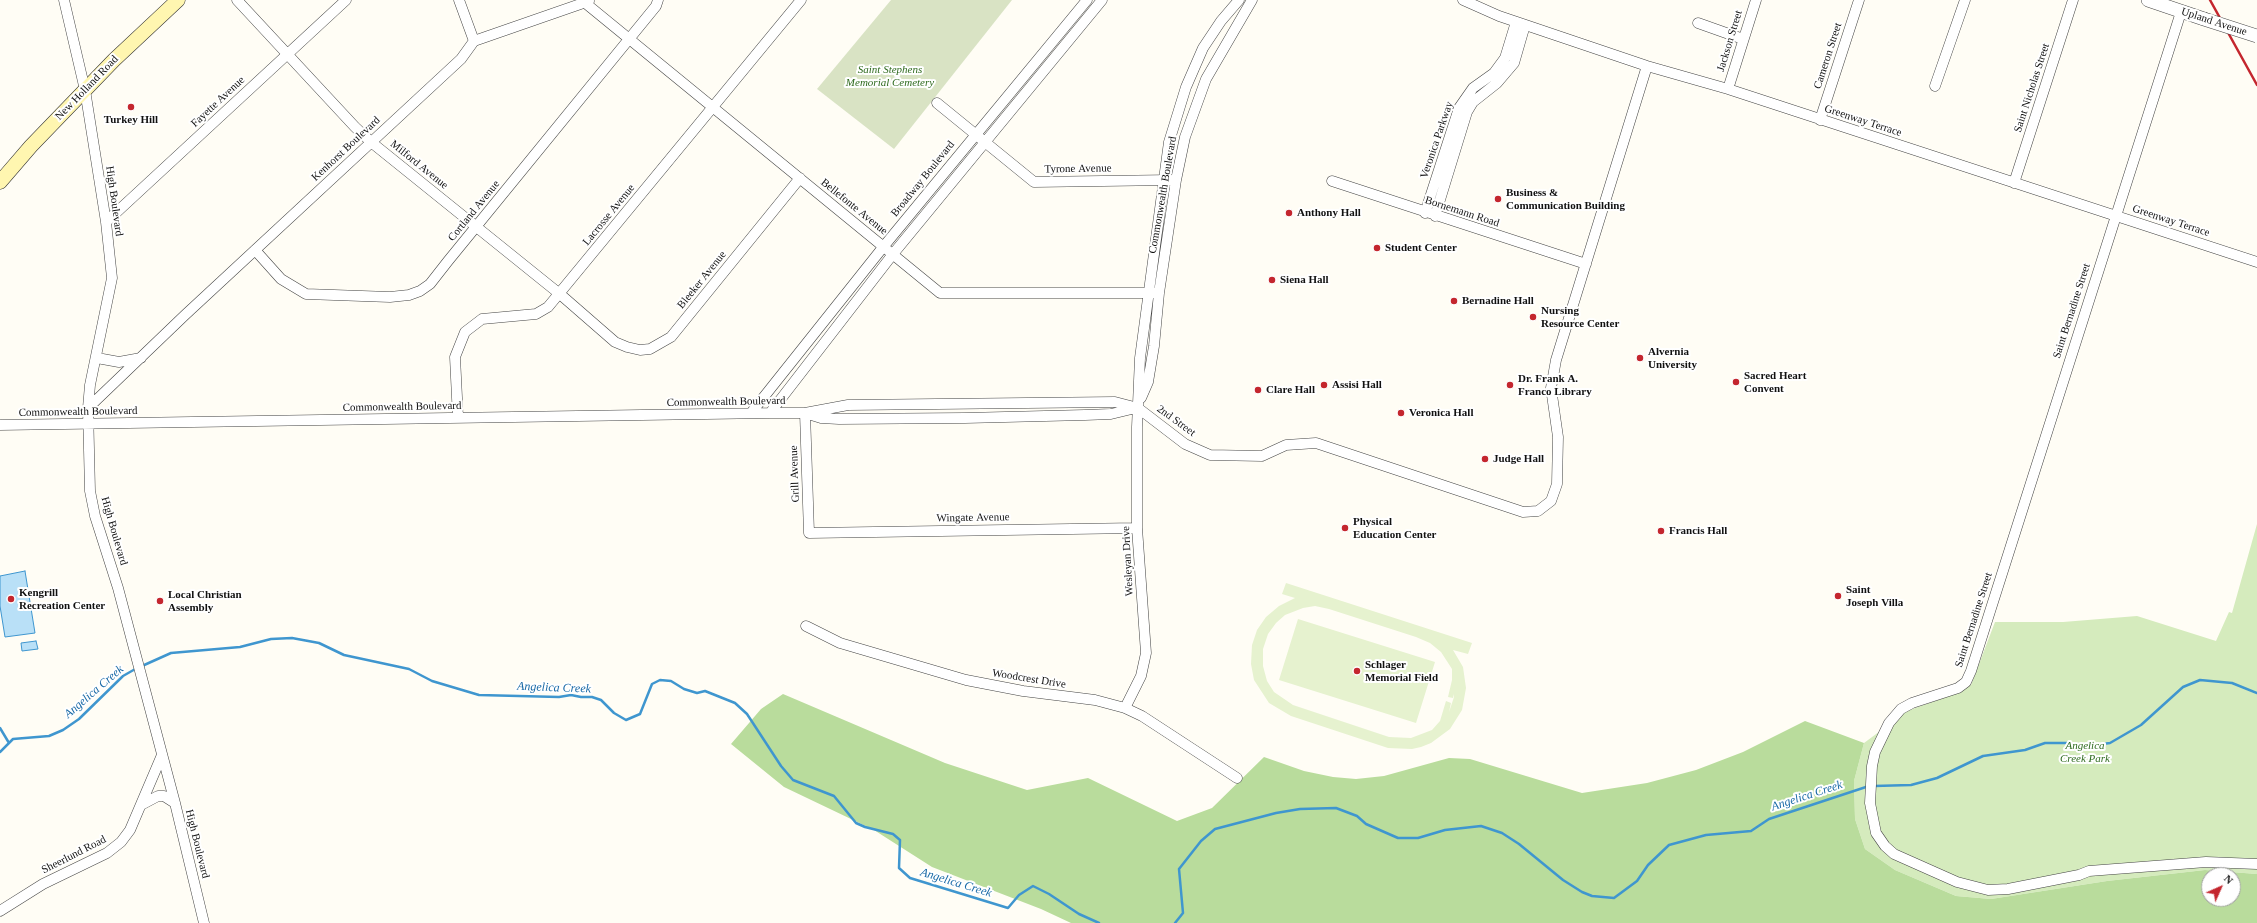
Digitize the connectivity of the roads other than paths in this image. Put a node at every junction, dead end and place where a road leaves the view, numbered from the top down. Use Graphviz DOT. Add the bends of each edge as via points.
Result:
graph roads {
  1 [pos="64,0"];
  2 [pos="178,0"];
  3 [pos="237,0"];
  4 [pos="346,0"];
  5 [pos="459,0"];
  6 [pos="658,0"];
  7 [pos="800,0"];
  8 [pos="1087,0"];
  9 [pos="1102,0"];
  10 [pos="1239,0"];
  11 [pos="1252,0"];
  12 [pos="1463,0"];
  13 [pos="1756,0"];
  14 [pos="1858,0"];
  15 [pos="1965,0"];
  16 [pos="2073,0"];
  17 [pos="2148,0"];
  18 [pos="587,1"];
  19 [pos="2181,12"];
  20 [pos="1698,23"];
  21 [pos="1521,24"];
  22 [pos="2257,36"];
  23 [pos="629,39"];
  24 [pos="1743,39"];
  25 [pos="474,41"];
  26 [pos="287,54"];
  27 [pos="1648,66"];
  28 [pos="1935,86"];
  29 [pos="85,90"];
  30 [pos="1728,90"];
  31 [pos="937,103"];
  32 [pos="711,106"];
  33 [pos="1820,120"];
  34 [pos="976,134"];
  35 [pos="371,142"];
  36 [pos="985,142"];
  37 [pos="800,178"];
  38 [pos="1164,180"];
  39 [pos="1176,180"];
  40 [pos="1332,181"];
  41 [pos="0,182"];
  42 [pos="2014,183"];
  43 [pos="1424,213"];
  44 [pos="1435,216"];
  45 [pos="2115,216"];
  46 [pos="106,222"];
  47 [pos="476,227"];
  48 [pos="884,246"];
  49 [pos="255,250"];
  50 [pos="893,254"];
  51 [pos="2257,262"];
  52 [pos="1586,264"];
  53 [pos="1154,293"];
  54 [pos="561,295"];
  55 [pos="603,331"];
  56 [pos="97,358"];
  57 [pos="141,358"];
  58 [pos="88,408"];
  59 [pos="1138,408"];
  60 [pos="751,413"];
  61 [pos="770,413"];
  62 [pos="805,413"];
  63 [pos="458,418"];
  64 [pos="88,424"];
  65 [pos="0,425"];
  66 [pos="1137,528"];
  67 [pos="809,533"];
  68 [pos="806,626"];
  69 [pos="1125,708"];
  70 [pos="162,755"];
  71 [pos="1238,778"];
  72 [pos="175,803"];
  73 [pos="141,805"];
  74 [pos="2257,864"];
  75 [pos="0,911"];
  76 [pos="204,923"];
  1 -- 29 [label="street, High Boulevard"];
  2 -- 29 [label="main road, New Holland Road"];
  3 -- 26 [label="street, Milford Avenue"];
  4 -- 26 [label="street, Fayette Avenue"];
  5 -- 25 [label="street"];
  6 -- 23 [label="street, Cortland Avenue"];
  7 -- 32 [label="street, Lacrosse Avenue"];
  8 -- 34 [label="street, Broadway Boulevard"];
  9 -- 36 [label="street"];
  10 -- 38 [label="street, Commonwealth Boulevard" via="1203,48 1186,87 1169,142"];
  11 -- 39 [label="street, Commonwealth Boulevard" via="1215,61 1197,99 1185,137"];
  12 -- 21 [label="street, Greenway Terrace"];
  13 -- 24 [label="street, Jackson Street"];
  14 -- 33 [label="street, Cameron Street"];
  15 -- 28 [label="street"];
  16 -- 42 [label="street, Saint Nicholas Street"];
  17 -- 19 [label="street, Upland Avenue"];
  18 -- 23 [label="street, Bellefonte Avenue"];
  18 -- 25 [label="street"];
  19 -- 22 [label="street, Upland Avenue, bridge"];
  19 -- 45 [label="street, Saint Bernadine Street"];
  20 -- 24 [label="street"];
  21 -- 27 [label="street, Greenway Terrace"];
  21 -- 43 [label="street, Veronica Parkway" via="1505,58 1494,72 1473,88 1459,108"];
  21 -- 44 [label="street, Veronica Parkway" via="1514,63 1497,83 1473,102 1467,112"];
  23 -- 32 [label="street, Bellefonte Avenue"];
  23 -- 47 [label="street, Cortland Avenue"];
  24 -- 30 [label="street, Jackson Street"];
  25 -- 35 [label="street, Kenhorst Boulevard" via="461,59"];
  26 -- 35 [label="street, Milford Avenue"];
  26 -- 46 [label="street, Fayette Avenue"];
  27 -- 30 [label="street, Greenway Terrace"];
  27 -- 52 [label="street"];
  29 -- 41 [label="main road, New Holland Road"];
  29 -- 46 [label="street, High Boulevard"];
  30 -- 33 [label="street, Greenway Terrace"];
  31 -- 34 [label="street, Tyrone Avenue"];
  32 -- 37 [label="street, Bellefonte Avenue"];
  32 -- 54 [label="street, Lacrosse Avenue"];
  33 -- 42 [label="street, Greenway Terrace"];
  34 -- 36 [label="street, Tyrone Avenue"];
  34 -- 48 [label="street, Broadway Boulevard"];
  35 -- 47 [label="street, Milford Avenue"];
  35 -- 49 [label="street, Kenhorst Boulevard"];
  36 -- 38 [label="street, Tyrone Avenue" via="1034,182"];
  36 -- 50 [label="street"];
  37 -- 48 [label="street, Bellefonte Avenue"];
  37 -- 55 [label="street, Bleeker Avenue" via="671,337 650,350 640,350 626,348"];
  38 -- 39 [label="street, Tyrone Avenue"];
  38 -- 53 [label="street, Commonwealth Boulevard"];
  39 -- 53 [label="street, Commonwealth Boulevard"];
  40 -- 43 [label="street, Bornemann Road"];
  42 -- 45 [label="street, Greenway Terrace"];
  43 -- 44 [label="street, Bornemann Road"];
  44 -- 52 [label="street, Bornemann Road"];
  45 -- 51 [label="street, Greenway Terrace"];
  45 -- 74 [label="street, Saint Bernadine Street" via="1971,671 1966,682 1958,688 1912,703 1896,715 1878,743 1871,778 1873,826 1885,846 1894,854 1956,882 1988,890 2008,889 2089,872 2128,868 2206,862"];
  46 -- 56 [label="street, High Boulevard" via="112,278"];
  47 -- 49 [label="street, Cortland Avenue" via="430,284 415,293 400,296 306,294 281,279"];
  47 -- 54 [label="street, Milford Avenue"];
  48 -- 50 [label="street, Bellefonte Avenue"];
  48 -- 60 [label="street, Broadway Boulevard"];
  49 -- 57 [label="street, Kenhorst Boulevard"];
  50 -- 53 [label="street, Bellefonte Avenue" via="940,293"];
  50 -- 61 [label="street"];
  52 -- 59 [label="street, 2nd Street" via="1556,360 1551,388 1558,437 1557,484 1546,507 1538,511 1523,512 1316,443 1286,445 1262,456 1210,455 1185,444"];
  53 -- 59 [label="street, Commonwealth Boulevard" via="1148,382"];
  54 -- 55 [label="street, Milford Avenue"];
  54 -- 63 [label="street, Lacrosse Avenue" via="540,312 482,319 465,332 455,357"];
  56 -- 57 [label="street" via="119,362"];
  56 -- 58 [label="street, High Boulevard"];
  57 -- 58 [label="street, Kenhorst Boulevard"];
  58 -- 64 [label="street, High Boulevard"];
  59 -- 62 [label="street, Commonwealth Boulevard" via="1111,414 965,418 839,419 821,418"];
  59 -- 66 [label="street, Wesleyan Drive"];
  60 -- 61 [label="street, Commonwealth Boulevard"];
  60 -- 63 [label="street, Commonwealth Boulevard"];
  61 -- 62 [label="street, Commonwealth Boulevard"];
  62 -- 67 [label="street, Grill Avenue"];
  63 -- 64 [label="street, Commonwealth Boulevard"];
  64 -- 65 [label="street, Commonwealth Boulevard"];
  64 -- 70 [label="street, High Boulevard" via="89,480 95,516"];
  66 -- 67 [label="street, Wingate Avenue"];
  66 -- 69 [label="street, Wesleyan Drive" via="1146,653 1140,676"];
  68 -- 69 [label="street, Woodcrest Drive" via="840,643 966,680 1023,691 1095,700"];
  69 -- 71 [label="street, Woodcrest Drive" via="1142,716"];
  70 -- 72 [label="street, High Boulevard"];
  70 -- 73 [label="street, Sheerlund Road"];
  72 -- 73 [label="street" via="164,796 158,796"];
  72 -- 76 [label="street, High Boulevard"];
  73 -- 75 [label="street, Sheerlund Road" via="130,830 114,848 43,884"];
}
